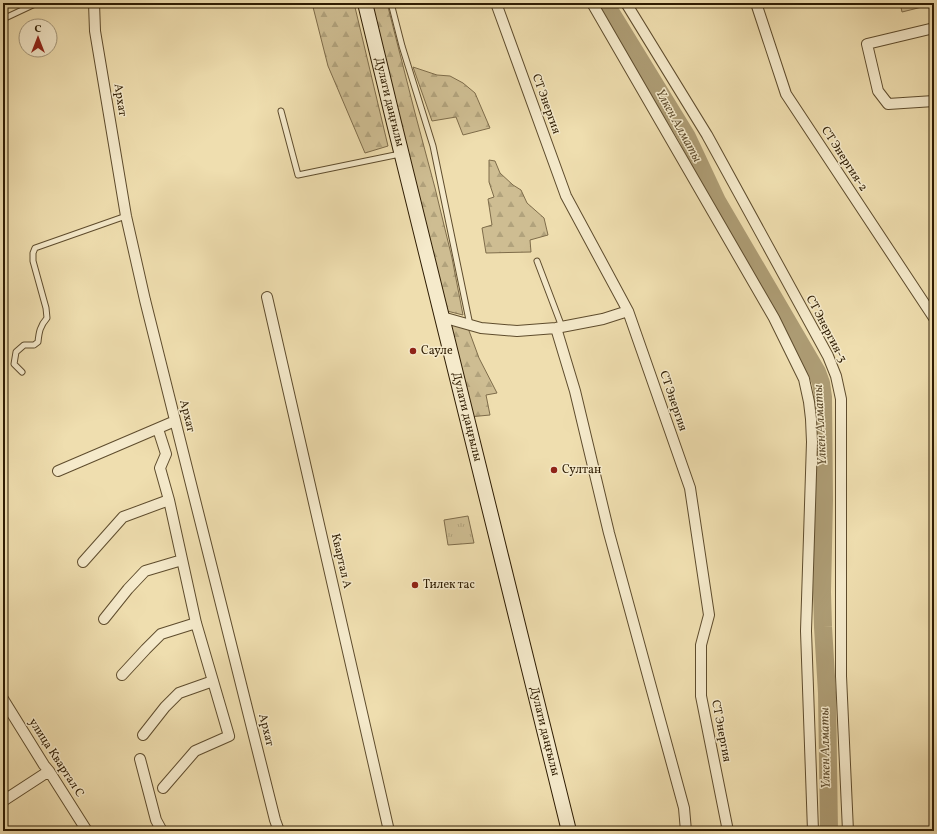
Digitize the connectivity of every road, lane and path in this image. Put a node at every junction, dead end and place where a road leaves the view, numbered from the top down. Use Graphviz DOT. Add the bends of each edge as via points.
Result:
graph roads {
  1 [pos="37,3"];
  2 [pos="94,3"];
  3 [pos="365,3"];
  4 [pos="391,3"];
  5 [pos="496,3"];
  6 [pos="592,3"];
  7 [pos="626,3"];
  8 [pos="756,3"];
  9 [pos="3,19"];
  10 [pos="934,28"];
  11 [pos="934,102"];
  12 [pos="282,111"];
  13 [pos="401,154"];
  14 [pos="126,216"];
  15 [pos="537,261"];
  16 [pos="267,297"];
  17 [pos="628,311"];
  18 [pos="442,317"];
  19 [pos="934,318"];
  20 [pos="470,324"];
  21 [pos="559,328"];
  22 [pos="22,372"];
  23 [pos="175,421"];
  24 [pos="158,429"];
  25 [pos="58,471"];
  26 [pos="170,500"];
  27 [pos="182,560"];
  28 [pos="83,562"];
  29 [pos="104,619"];
  30 [pos="196,623"];
  31 [pos="122,675"];
  32 [pos="214,681"];
  33 [pos="3,699"];
  34 [pos="143,735"];
  35 [pos="140,759"];
  36 [pos="49,771"];
  37 [pos="163,788"];
  38 [pos="3,801"];
  39 [pos="87,831"];
  40 [pos="162,831"];
  41 [pos="279,831"];
  42 [pos="389,831"];
  43 [pos="569,831"];
  44 [pos="686,831"];
  45 [pos="728,831"];
  46 [pos="813,831"];
  47 [pos="848,831"];
  1 -- 9 [label="lane"];
  2 -- 14 [label="street, Архат" via="96,31"];
  3 -- 13 [label="main road, Дулати даңғылы"];
  4 -- 20 [label="lane" via="433,146"];
  5 -- 17 [label="street, СТ Энергия" via="566,196"];
  6 -- 46 [label="street" via="774,318 804,379 809,402 812,442 806,631"];
  7 -- 47 [label="street, СТ Энергия-3" via="707,135 836,376 841,400 840,676"];
  8 -- 19 [label="street, СТ Энергия-2" via="786,94"];
  10 -- 11 [label="street" via="867,44 878,91 888,104"];
  12 -- 13 [label="lane" via="298,175"];
  13 -- 18 [label="main road, Дулати даңғылы"];
  14 -- 22 [label="lane" via="35,248 32,253 33,261 47,318 39,330 38,342 34,345 24,345 16,352 14,364"];
  14 -- 23 [label="street, Архат"];
  15 -- 21 [label="lane"];
  16 -- 42 [label="street, Квартал А"];
  17 -- 21 [label="street"];
  17 -- 45 [label="street, СТ Энергия" via="690,488 709,616 701,645 701,696"];
  18 -- 20 [label="street"];
  18 -- 43 [label="main road, Дулати даңғылы"];
  20 -- 21 [label="street" via="481,328 516,331"];
  21 -- 44 [label="street" via="609,532 684,808"];
  23 -- 24 [label="street"];
  23 -- 41 [label="street, Архат"];
  24 -- 25 [label="street"];
  24 -- 26 [label="street" via="166,454 160,468"];
  26 -- 27 [label="street"];
  26 -- 28 [label="street" via="123,517"];
  27 -- 29 [label="street" via="145,571"];
  27 -- 30 [label="street"];
  30 -- 31 [label="street" via="161,634"];
  30 -- 32 [label="street"];
  32 -- 34 [label="street" via="179,692"];
  32 -- 37 [label="street" via="229,736 195,751"];
  33 -- 36 [label="street, улица Квартал С"];
  35 -- 40 [label="street" via="156,820"];
  36 -- 38 [label="street"];
  36 -- 39 [label="street, улица Квартал С"];
}
